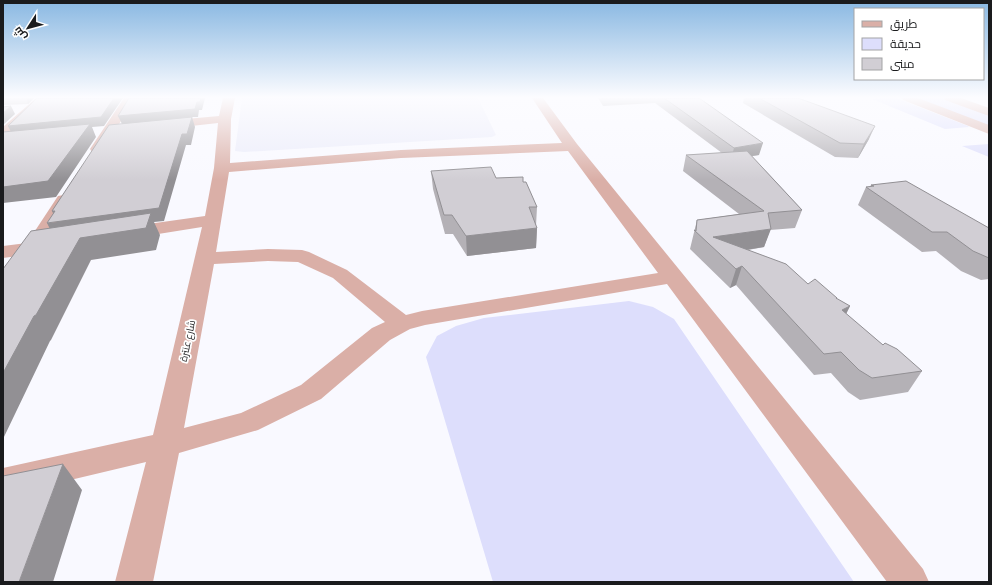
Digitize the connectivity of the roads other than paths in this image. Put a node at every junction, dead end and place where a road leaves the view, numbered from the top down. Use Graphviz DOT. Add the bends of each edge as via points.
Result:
graph roads {
  1 [pos="13,125"];
  2 [pos="113,125"];
  3 [pos="158,125"];
  4 [pos="226,125"];
  5 [pos="556,125"];
  6 [pos="977,125"];
  7 [pos="155,126"];
  8 [pos="989,130"];
  9 [pos="3,134"];
  10 [pos="18,140"];
  11 [pos="3,141"];
  12 [pos="572,147"];
  13 [pos="88,163"];
  14 [pos="222,168"];
  15 [pos="72,189"];
  16 [pos="214,220"];
  17 [pos="112,236"];
  18 [pos="57,244"];
  19 [pos="34,247"];
  20 [pos="3,252"];
  21 [pos="205,259"];
  22 [pos="673,277"];
  23 [pos="3,295"];
  24 [pos="402,324"];
  25 [pos="166,445"];
  26 [pos="3,482"];
  27 [pos="134,582"];
  28 [pos="910,582"];
  1 -- 9 [label="street"];
  2 -- 13 [label="street"];
  3 -- 7 [label="street"];
  4 -- 14 [label="street, شارع عنترة"];
  5 -- 12 [label="street"];
  6 -- 8 [label="street"];
  10 -- 11 [label="street"];
  12 -- 14 [label="street" via="401,154"];
  12 -- 22 [label="street"];
  14 -- 16 [label="street, شارع عنترة"];
  15 -- 19 [label="street"];
  16 -- 17 [label="street"];
  16 -- 21 [label="street, شارع عنترة"];
  18 -- 19 [label="street"];
  19 -- 20 [label="street"];
  19 -- 23 [label="street"];
  21 -- 24 [label="street" via="268,255 302,256 340,274"];
  21 -- 25 [label="street, شارع عنترة"];
  22 -- 24 [label="street" via="422,318"];
  22 -- 28 [label="street"];
  24 -- 25 [label="street" via="381,334 311,392 248,422"];
  25 -- 26 [label="street"];
  25 -- 27 [label="street, شارع عنترة"];
}
